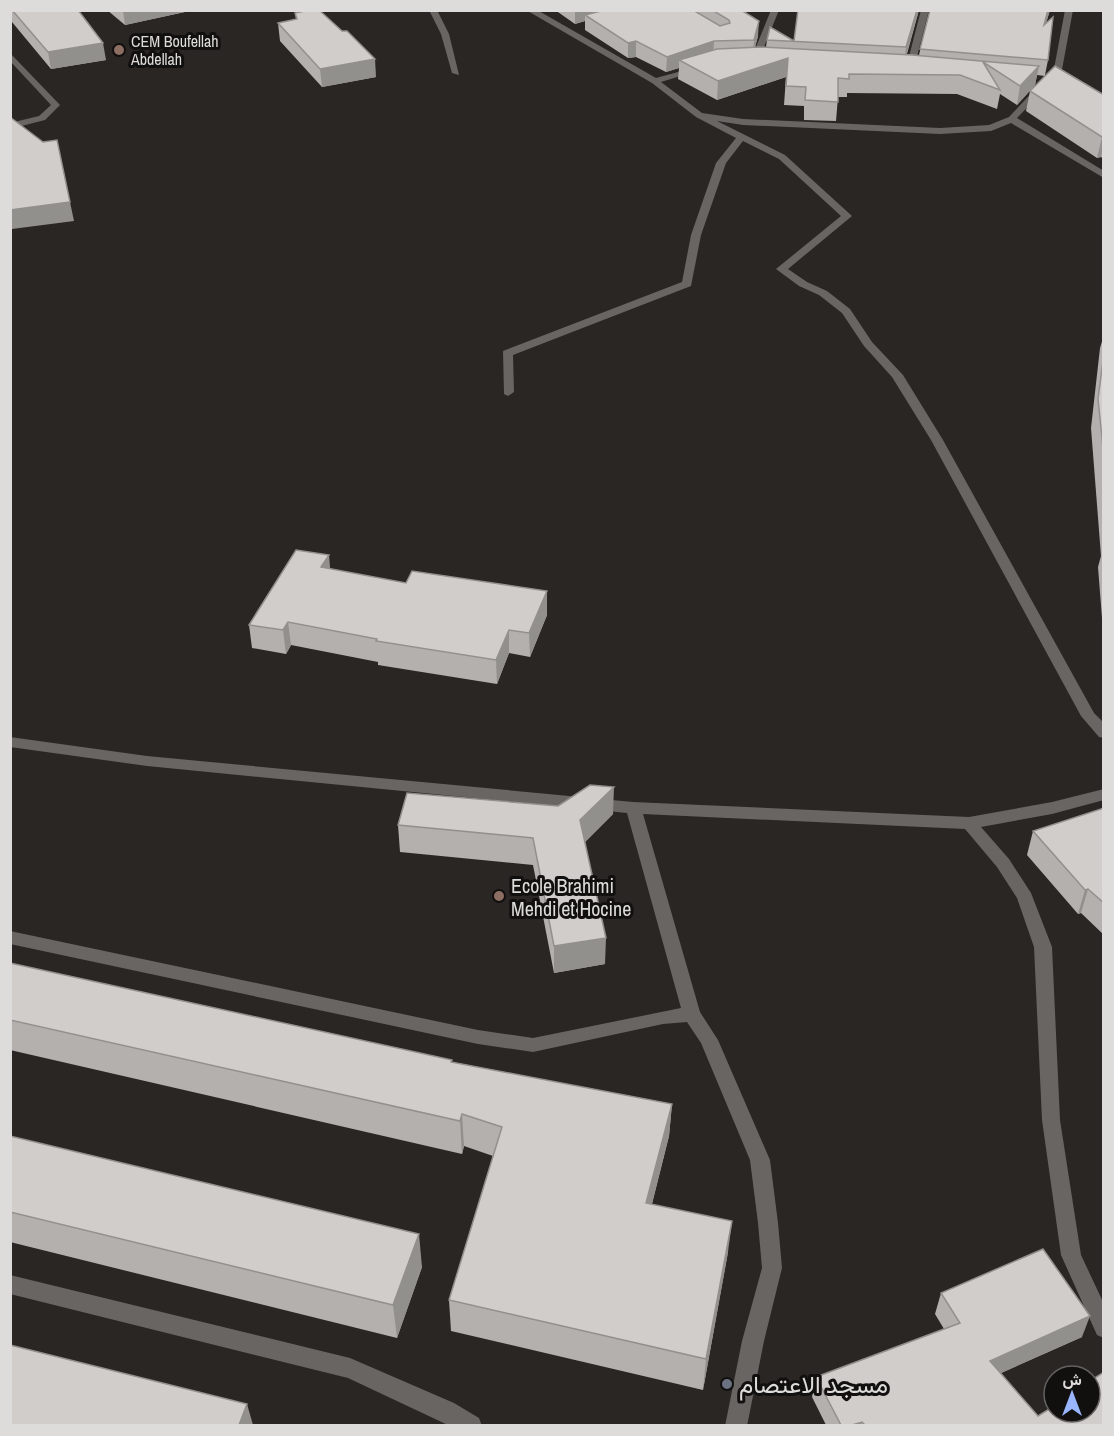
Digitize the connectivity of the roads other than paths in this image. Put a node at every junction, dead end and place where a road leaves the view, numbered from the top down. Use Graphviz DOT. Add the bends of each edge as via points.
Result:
graph roads {
  1 [pos="433,10"];
  2 [pos="530,10"];
  3 [pos="776,10"];
  4 [pos="925,10"];
  5 [pos="1069,10"];
  6 [pos="579,28"];
  7 [pos="568,30"];
  8 [pos="10,55"];
  9 [pos="759,60"];
  10 [pos="748,61"];
  11 [pos="771,61"];
  12 [pos="705,65"];
  13 [pos="898,68"];
  14 [pos="910,68"];
  15 [pos="921,69"];
  16 [pos="456,73"];
  17 [pos="1048,80"];
  18 [pos="655,81"];
  19 [pos="1032,81"];
  20 [pos="699,115"];
  21 [pos="1012,119"];
  22 [pos="10,126"];
  23 [pos="741,138"];
  24 [pos="1104,175"];
  25 [pos="508,392"];
  26 [pos="1104,733"];
  27 [pos="10,742"];
  28 [pos="1104,794"];
  29 [pos="633,808"];
  30 [pos="969,823"];
  31 [pos="10,937"];
  32 [pos="692,1014"];
  33 [pos="10,1284"];
  34 [pos="1104,1328"];
  35 [pos="471,1425"];
  36 [pos="736,1425"];
  1 -- 16 [label="street" via="445,34"];
  2 -- 7 [label="street"];
  3 -- 9 [label="street" via="760,47"];
  4 -- 14 [label="street"];
  5 -- 17 [label="street" via="1057,75"];
  6 -- 7 [label="street"];
  7 -- 18 [label="street"];
  8 -- 22 [label="street" via="56,105 50,115"];
  9 -- 10 [label="street"];
  9 -- 11 [label="street"];
  12 -- 18 [label="street"];
  13 -- 14 [label="street"];
  14 -- 15 [label="street"];
  17 -- 19 [label="street"];
  17 -- 21 [label="street"];
  18 -- 20 [label="street"];
  20 -- 21 [label="street" via="743,122 940,130 991,128"];
  20 -- 23 [label="street"];
  21 -- 24 [label="street"];
  23 -- 25 [label="street" via="721,164 696,235 687,284 507,352"];
  23 -- 26 [label="street" via="782,157 847,216 781,269 823,293 846,312 868,344 897,375 937,440 1088,716"];
  27 -- 29 [label="street" via="147,761"];
  28 -- 30 [label="street"];
  29 -- 30 [label="street"];
  29 -- 32 [label="street"];
  30 -- 34 [label="street" via="1025,897 1043,947 1051,1120 1069,1244"];
  31 -- 32 [label="street" via="478,1037 533,1045"];
  32 -- 36 [label="street" via="709,1040 760,1160 768,1223 772,1268"];
  33 -- 35 [label="street" via="350,1368"];
}
